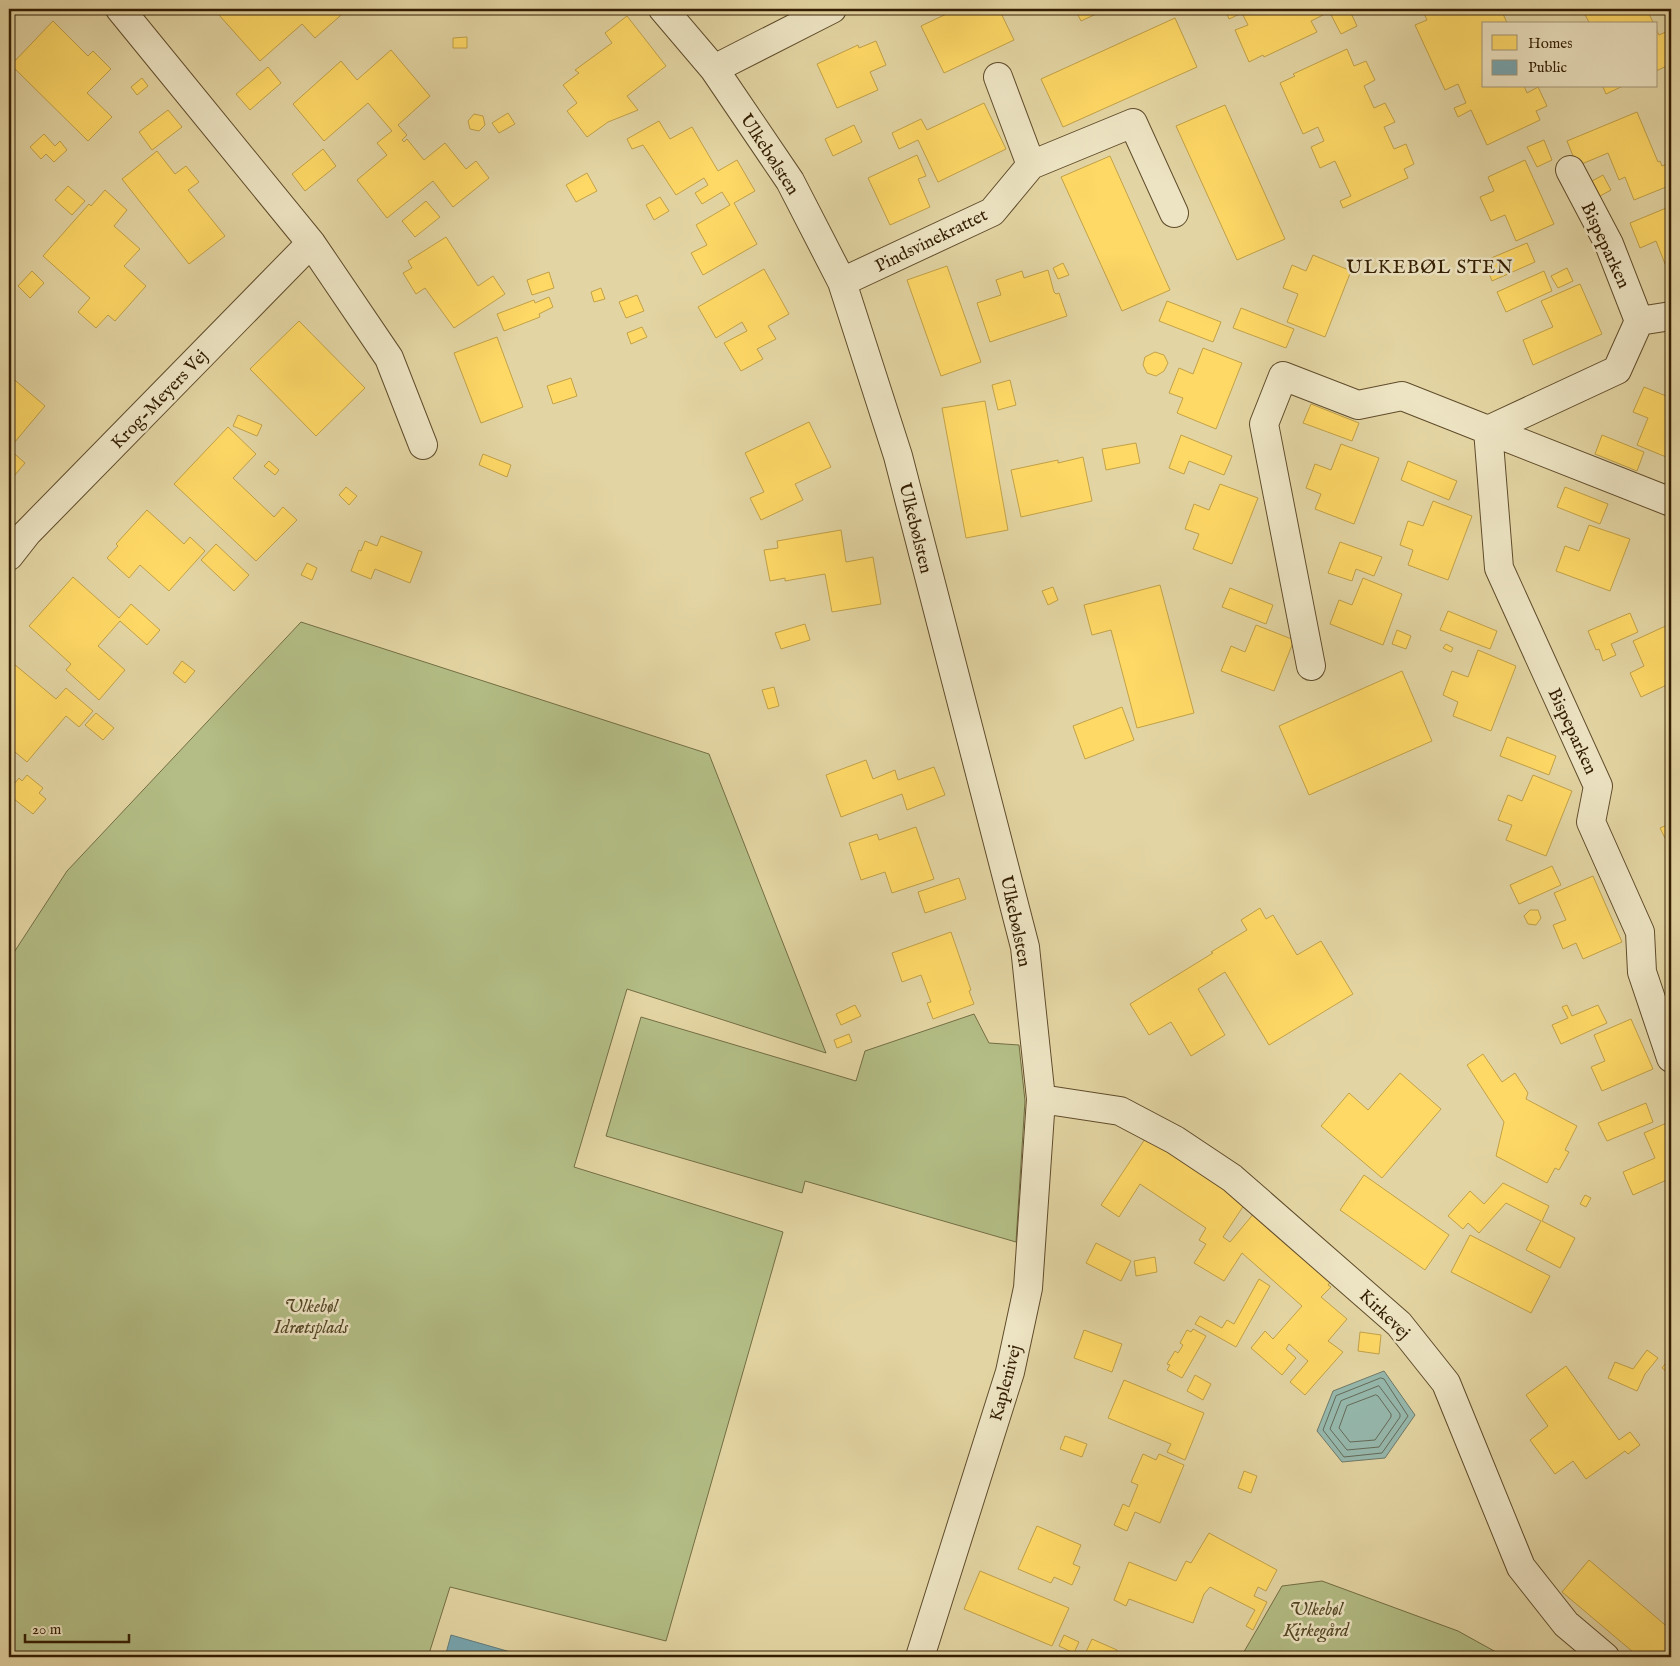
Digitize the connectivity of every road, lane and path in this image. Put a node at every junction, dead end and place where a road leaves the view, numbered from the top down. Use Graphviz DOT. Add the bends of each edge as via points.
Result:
graph roads {
  1 [pos="120,9"];
  2 [pos="664,9"];
  3 [pos="832,9"];
  4 [pos="714,69"];
  5 [pos="998,76"];
  6 [pos="1030,165"];
  7 [pos="1570,170"];
  8 [pos="1174,213"];
  9 [pos="311,243"];
  10 [pos="842,282"];
  11 [pos="1671,316"];
  12 [pos="1639,321"];
  13 [pos="1488,430"];
  14 [pos="423,445"];
  15 [pos="1671,502"];
  16 [pos="9,556"];
  17 [pos="1311,666"];
  18 [pos="1671,1058"];
  19 [pos="1040,1099"];
  20 [pos="920,1657"];
  21 [pos="1605,1657"];
  1 -- 9 [label="street"];
  2 -- 4 [label="street, Ulkebølsten"];
  3 -- 4 [label="street"];
  4 -- 10 [label="street, Ulkebølsten" via="790,181"];
  5 -- 6 [label="street"];
  6 -- 8 [label="street, Pindsvinekrattet" via="1133,123"];
  6 -- 10 [label="street, Pindsvinekrattet" via="992,212"];
  7 -- 12 [label="street, Bispeparken" via="1609,244"];
  9 -- 14 [label="street" via="389,358"];
  9 -- 16 [label="street, Krog-Meyers Vej"];
  10 -- 19 [label="street, Ulkebølsten" via="898,456 1025,947"];
  11 -- 12 [label="street"];
  12 -- 13 [label="street" via="1616,370"];
  13 -- 15 [label="street"];
  13 -- 17 [label="street" via="1402,396 1358,405 1283,376 1264,424"];
  13 -- 18 [label="street, Bispeparken" via="1498,568 1598,786 1591,822 1640,932 1642,972"];
  19 -- 20 [label="street, Kaplenivej" via="1028,1288 1010,1372"];
  19 -- 21 [label="street, Kirkevej" via="1120,1111 1175,1140 1232,1178 1399,1324 1446,1383 1521,1567 1566,1624"];
}
